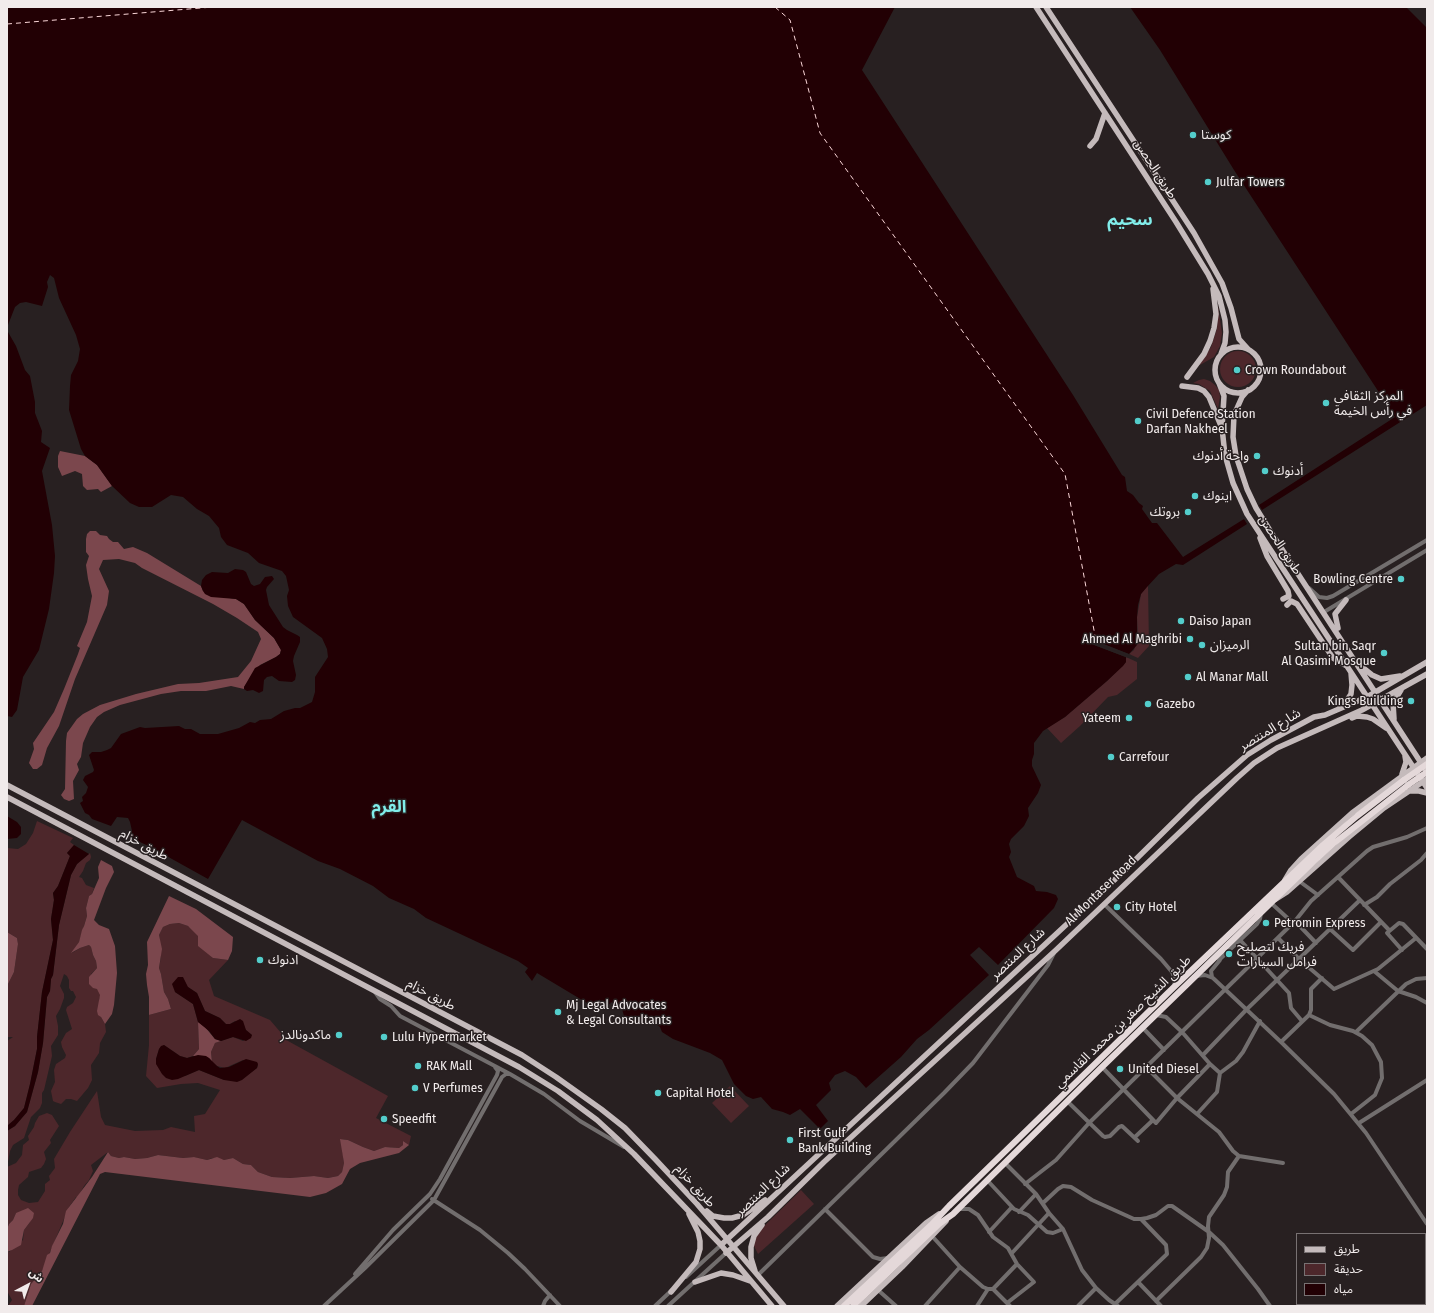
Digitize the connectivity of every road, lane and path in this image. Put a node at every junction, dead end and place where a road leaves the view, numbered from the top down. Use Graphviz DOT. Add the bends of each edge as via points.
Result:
graph roads {
  1 [pos="1036,7"];
  2 [pos="1046,7"];
  3 [pos="1105,113"];
  4 [pos="1090,146"];
  5 [pos="1208,274"];
  6 [pos="1248,349"];
  7 [pos="1221,354"];
  8 [pos="1187,377"];
  9 [pos="1219,383"];
  10 [pos="1182,386"];
  11 [pos="1248,390"];
  12 [pos="1222,428"];
  13 [pos="1258,532"];
  14 [pos="1427,540"];
  15 [pos="1417,546"];
  16 [pos="1427,550"];
  17 [pos="1409,561"];
  18 [pos="1280,566"];
  19 [pos="1307,586"];
  20 [pos="1346,600"];
  21 [pos="1324,612"];
  22 [pos="1342,640"];
  23 [pos="1355,661"];
  24 [pos="1427,662"];
  25 [pos="1349,668"];
  26 [pos="1427,674"];
  27 [pos="1406,675"];
  28 [pos="1405,686"];
  29 [pos="1376,692"];
  30 [pos="1367,697"];
  31 [pos="1381,700"];
  32 [pos="1372,705"];
  33 [pos="1325,715"];
  34 [pos="1394,721"];
  35 [pos="1331,724"];
  36 [pos="1390,732"];
  37 [pos="1414,751"];
  38 [pos="1404,753"];
  39 [pos="1247,755"];
  40 [pos="1427,757"];
  41 [pos="1424,763"];
  42 [pos="1414,768"];
  43 [pos="1427,772"];
  44 [pos="1238,776"];
  45 [pos="1425,780"];
  46 [pos="1405,783"];
  47 [pos="7,785"];
  48 [pos="1427,788"];
  49 [pos="1427,793"];
  50 [pos="7,797"];
  51 [pos="1427,828"];
  52 [pos="1427,853"];
  53 [pos="1338,877"];
  54 [pos="1299,881"];
  55 [pos="1318,895"];
  56 [pos="1360,900"];
  57 [pos="1273,902"];
  58 [pos="1104,904"];
  59 [pos="1364,905"];
  60 [pos="1262,913"];
  61 [pos="1294,922"];
  62 [pos="1381,922"];
  63 [pos="1330,929"];
  64 [pos="1389,930"];
  65 [pos="1278,938"];
  66 [pos="1416,938"];
  67 [pos="1241,940"];
  68 [pos="1316,943"];
  69 [pos="1427,949"];
  70 [pos="1056,950"];
  71 [pos="1402,950"];
  72 [pos="1220,953"];
  73 [pos="1258,958"];
  74 [pos="1299,959"];
  75 [pos="1219,960"];
  76 [pos="1374,971"];
  77 [pos="1172,972"];
  78 [pos="1186,976"];
  79 [pos="1196,976"];
  80 [pos="1212,978"];
  81 [pos="1322,978"];
  82 [pos="1427,978"];
  83 [pos="1278,980"];
  84 [pos="1174,987"];
  85 [pos="1226,990"];
  86 [pos="374,991"];
  87 [pos="1398,991"];
  88 [pos="1427,1003"];
  89 [pos="1165,1007"];
  90 [pos="1247,1009"];
  91 [pos="1309,1015"];
  92 [pos="1156,1016"];
  93 [pos="1166,1017"];
  94 [pos="1260,1021"];
  95 [pos="1302,1021"];
  96 [pos="1143,1028"];
  97 [pos="1182,1032"];
  98 [pos="1356,1032"];
  99 [pos="1281,1042"];
  100 [pos="1164,1050"];
  101 [pos="1203,1055"];
  102 [pos="1210,1064"];
  103 [pos="495,1067"];
  104 [pos="1102,1067"];
  105 [pos="1146,1067"];
  106 [pos="1220,1073"];
  107 [pos="510,1074"];
  108 [pos="1427,1080"];
  109 [pos="1123,1089"];
  110 [pos="1177,1098"];
  111 [pos="1068,1102"];
  112 [pos="1197,1114"];
  113 [pos="1352,1114"];
  114 [pos="598,1120"];
  115 [pos="1153,1120"];
  116 [pos="1089,1122"];
  117 [pos="1359,1123"];
  118 [pos="626,1130"];
  119 [pos="1135,1137"];
  120 [pos="1138,1141"];
  121 [pos="634,1154"];
  122 [pos="1239,1156"];
  123 [pos="1005,1163"];
  124 [pos="1283,1163"];
  125 [pos="987,1180"];
  126 [pos="1025,1184"];
  127 [pos="782,1188"];
  128 [pos="1036,1194"];
  129 [pos="428,1198"];
  130 [pos="968,1199"];
  131 [pos="434,1200"];
  132 [pos="1043,1203"];
  133 [pos="697,1204"];
  134 [pos="949,1206"];
  135 [pos="1012,1207"];
  136 [pos="687,1208"];
  137 [pos="825,1209"];
  138 [pos="969,1209"];
  139 [pos="955,1212"];
  140 [pos="1019,1212"];
  141 [pos="1049,1213"];
  142 [pos="768,1216"];
  143 [pos="1141,1220"];
  144 [pos="1038,1224"];
  145 [pos="1427,1224"];
  146 [pos="1063,1229"];
  147 [pos="988,1232"];
  148 [pos="1208,1232"];
  149 [pos="932,1236"];
  150 [pos="727,1239"];
  151 [pos="721,1245"];
  152 [pos="733,1247"];
  153 [pos="726,1253"];
  154 [pos="1012,1253"];
  155 [pos="890,1257"];
  156 [pos="1017,1264"];
  157 [pos="960,1267"];
  158 [pos="757,1274"];
  159 [pos="750,1281"];
  160 [pos="349,1282"];
  161 [pos="695,1282"];
  162 [pos="1138,1282"];
  163 [pos="1096,1288"];
  164 [pos="990,1289"];
  165 [pos="878,1290"];
  166 [pos="671,1292"];
  167 [pos="550,1295"];
  168 [pos="1156,1301"];
  169 [pos="1008,1305"];
  170 [pos="1116,1305"];
  171 [pos="1403,1305"];
  172 [pos="324,1306"];
  173 [pos="543,1306"];
  174 [pos="560,1306"];
  175 [pos="655,1306"];
  176 [pos="668,1306"];
  177 [pos="772,1306"];
  178 [pos="784,1306"];
  179 [pos="837,1306"];
  180 [pos="844,1306"];
  181 [pos="853,1306"];
  182 [pos="861,1306"];
  183 [pos="896,1306"];
  184 [pos="925,1306"];
  185 [pos="977,1306"];
  186 [pos="1078,1306"];
  187 [pos="1161,1306"];
  188 [pos="1270,1306"];
  189 [pos="1382,1306"];
  1 -- 3 [label="main road, طريق الحصن"];
  2 -- 6 [label="main road, طريق الحصن" via="1194,233 1225,290 1239,338"];
  3 -- 4 [label="main road" via="1096,139"];
  3 -- 5 [label="main road, طريق الحصن"];
  5 -- 7 [label="main road, طريق الحصن" via="1219,296 1225,320 1225,338"];
  5 -- 8 [label="main road" via="1215,300 1214,328 1204,354"];
  6 -- 7 [label="main road" via="1234,347"];
  6 -- 11 [label="main road" via="1257,357 1260,372 1254,386"];
  7 -- 9 [label="main road" via="1215,369"];
  9 -- 11 [label="main road" via="1234,392"];
  9 -- 12 [label="main road, طريق الحصن" via="1224,396"];
  10 -- 12 [label="main road" via="1204,391"];
  11 -- 19 [label="main road, طريق الحصن" via="1234,415 1233,437 1236,456 1256,508"];
  12 -- 13 [label="main road, طريق الحصن" via="1225,455 1233,483"];
  13 -- 18 [label="main road, طريق الحصن"];
  13 -- 25 [label="main road" via="1265,551 1288,591 1289,596 1285,602 1297,604 1333,658"];
  14 -- 15 [label="street"];
  15 -- 17 [label="street" via="1402,558"];
  15 -- 19 [label="street" via="1333,596 1319,597"];
  16 -- 17 [label="street"];
  17 -- 20 [label="street"];
  18 -- 21 [label="main road" via="1292,576 1316,613"];
  18 -- 25 [label="main road, طريق الحصن"];
  19 -- 21 [label="main road, طريق الحصن"];
  20 -- 21 [label="street"];
  20 -- 22 [label="main road" via="1335,614"];
  21 -- 22 [label="main road, طريق الحصن"];
  22 -- 23 [label="main road, طريق الحصن"];
  23 -- 27 [label="main road" via="1377,678"];
  23 -- 29 [label="main road, طريق الحصن"];
  24 -- 27 [label="main road, شارع المنتصر"];
  25 -- 30 [label="main road, طريق الحصن"];
  25 -- 33 [label="main road" via="1352,685 1349,696 1343,704"];
  26 -- 28 [label="main road, Al Montaser Road"];
  27 -- 29 [label="main road, شارع المنتصر"];
  28 -- 31 [label="main road, Al Montaser Road"];
  28 -- 34 [label="main road" via="1393,703"];
  29 -- 30 [label="main road, شارع المنتصر"];
  29 -- 31 [label="main road, طريق الحصن"];
  30 -- 32 [label="main road, طريق الحصن"];
  30 -- 33 [label="main road, شارع المنتصر"];
  31 -- 32 [label="main road, Al Montaser Road"];
  31 -- 34 [label="main road, طريق الحصن"];
  32 -- 35 [label="main road, Al Montaser Road"];
  32 -- 36 [label="main road, طريق الحصن"];
  33 -- 39 [label="main road, شارع المنتصر" via="1314,717"];
  34 -- 37 [label="main road, طريق الحصن"];
  35 -- 36 [label="main road" via="1357,716 1367,717"];
  35 -- 44 [label="main road, Al Montaser Road" via="1277,748"];
  36 -- 38 [label="main road, طريق الحصن"];
  37 -- 40 [label="main road"];
  37 -- 41 [label="main road, طريق الحصن"];
  38 -- 42 [label="main road, طريق الحصن"];
  38 -- 46 [label="main road"];
  39 -- 44 [label="main road" via="1249,762"];
  39 -- 127 [label="main road, شارع المنتصر"];
  40 -- 41 [label="main road"];
  41 -- 42 [label="main road"];
  41 -- 43 [label="main road, طريق الحصن"];
  41 -- 46 [label="highway, طريق الشيخ صقر بن محمد القاسمي, bridge"];
  42 -- 45 [label="main road, طريق الحصن"];
  42 -- 46 [label="main road"];
  43 -- 46 [label="highway, طريق الشيخ صقر بن محمد القاسمي, bridge"];
  44 -- 58 [label="main road, Al Montaser Road"];
  45 -- 46 [label="main road"];
  45 -- 48 [label="main road, طريق الحصن"];
  46 -- 49 [label="main road"];
  46 -- 54 [label="main road" via="1361,828"];
  46 -- 57 [label="highway, طريق الشيخ صقر بن محمد القاسمي" via="1333,844"];
  46 -- 78 [label="highway, طريق الشيخ صقر بن محمد القاسمي" via="1356,816"];
  47 -- 118 [label="main road, طريق خزام" via="522,1055 582,1094"];
  50 -- 86 [label="main road, طريق خزام"];
  51 -- 53 [label="street" via="1407,838 1373,846"];
  52 -- 59 [label="street" via="1377,897"];
  53 -- 55 [label="street"];
  53 -- 56 [label="street"];
  54 -- 55 [label="street"];
  54 -- 57 [label="main road"];
  55 -- 61 [label="street"];
  56 -- 59 [label="street"];
  56 -- 63 [label="street"];
  57 -- 60 [label="highway, طريق الشيخ صقر بن محمد القاسمي"];
  57 -- 61 [label="street"];
  58 -- 70 [label="main road, Al Montaser Road"];
  58 -- 77 [label="street"];
  59 -- 62 [label="street"];
  60 -- 67 [label="street" via="1258,922"];
  60 -- 72 [label="highway, طريق الشيخ صقر بن محمد القاسمي"];
  61 -- 65 [label="street"];
  61 -- 68 [label="street"];
  62 -- 63 [label="street" via="1353,950"];
  62 -- 64 [label="street"];
  63 -- 68 [label="street"];
  64 -- 66 [label="street" via="1400,923"];
  64 -- 71 [label="street" via="1388,935"];
  65 -- 73 [label="street"];
  65 -- 74 [label="street"];
  66 -- 69 [label="street"];
  66 -- 71 [label="street"];
  67 -- 73 [label="street"];
  67 -- 75 [label="street"];
  68 -- 74 [label="street"];
  70 -- 137 [label="street" via="1048,965 973,1063"];
  70 -- 142 [label="main road, Al Montaser Road"];
  71 -- 76 [label="street"];
  72 -- 75 [label="street"];
  72 -- 79 [label="highway, طريق الشيخ صقر بن محمد القاسمي"];
  73 -- 83 [label="street"];
  73 -- 85 [label="street"];
  74 -- 81 [label="street"];
  74 -- 83 [label="street"];
  75 -- 80 [label="street" via="1211,971"];
  76 -- 81 [label="street" via="1334,989"];
  76 -- 87 [label="street"];
  77 -- 78 [label="street"];
  77 -- 84 [label="street" via="1175,979"];
  78 -- 84 [label="highway, طريق الشيخ صقر بن محمد القاسمي"];
  79 -- 80 [label="street" via="1205,975"];
  79 -- 89 [label="highway, طريق الشيخ صقر بن محمد القاسمي"];
  80 -- 85 [label="street"];
  81 -- 91 [label="street" via="1311,989"];
  82 -- 87 [label="street" via="1413,980"];
  83 -- 90 [label="street"];
  83 -- 95 [label="street" via="1289,993 1290,1008"];
  84 -- 134 [label="highway, طريق الشيخ صقر بن محمد القاسمي"];
  85 -- 90 [label="street"];
  85 -- 97 [label="street"];
  86 -- 103 [label="street" via="400,1016"];
  86 -- 114 [label="main road, طريق خزام" via="519,1067"];
  87 -- 88 [label="street"];
  87 -- 98 [label="street"];
  89 -- 92 [label="highway, طريق الشيخ صقر بن محمد القاسمي"];
  89 -- 93 [label="street"];
  90 -- 94 [label="street"];
  90 -- 101 [label="street"];
  91 -- 95 [label="street"];
  91 -- 98 [label="street" via="1336,1027"];
  92 -- 93 [label="street"];
  92 -- 96 [label="highway, طريق الشيخ صقر بن محمد القاسمي"];
  93 -- 97 [label="street"];
  94 -- 99 [label="street"];
  94 -- 106 [label="street" via="1243,1052"];
  95 -- 99 [label="street"];
  96 -- 100 [label="street"];
  96 -- 104 [label="highway, طريق الشيخ صقر بن محمد القاسمي"];
  97 -- 100 [label="street"];
  97 -- 101 [label="street"];
  98 -- 113 [label="street" via="1372,1045 1381,1062 1382,1078 1375,1095"];
  99 -- 113 [label="street"];
  100 -- 105 [label="street"];
  101 -- 102 [label="street"];
  102 -- 106 [label="street"];
  102 -- 110 [label="street"];
  103 -- 107 [label="street"];
  103 -- 129 [label="street" via="497,1075"];
  104 -- 109 [label="street"];
  104 -- 111 [label="highway, طريق الشيخ صقر بن محمد القاسمي"];
  105 -- 109 [label="street"];
  105 -- 110 [label="street"];
  106 -- 112 [label="street" via="1217,1092"];
  107 -- 121 [label="street"];
  107 -- 131 [label="street" via="502,1078"];
  108 -- 117 [label="street"];
  109 -- 115 [label="street"];
  109 -- 116 [label="street"];
  110 -- 112 [label="street"];
  110 -- 115 [label="street" via="1156,1123"];
  111 -- 116 [label="street"];
  111 -- 123 [label="highway, طريق الشيخ صقر بن محمد القاسمي"];
  112 -- 122 [label="street" via="1219,1132"];
  113 -- 117 [label="street"];
  114 -- 118 [label="main road" via="619,1135"];
  114 -- 121 [label="main road, طريق خزام"];
  115 -- 119 [label="street"];
  116 -- 119 [label="street" via="1106,1137 1122,1126"];
  116 -- 126 [label="street" via="1056,1160"];
  117 -- 145 [label="street"];
  118 -- 133 [label="main road, طريق خزام"];
  119 -- 120 [label="street"];
  121 -- 136 [label="main road, طريق خزام"];
  122 -- 124 [label="street"];
  122 -- 148 [label="street" via="1228,1172 1224,1195 1209,1217"];
  123 -- 125 [label="highway, طريق الشيخ صقر بن محمد القاسمي"];
  123 -- 126 [label="street"];
  125 -- 130 [label="highway, طريق الشيخ صقر بن محمد القاسمي"];
  125 -- 135 [label="street"];
  126 -- 128 [label="street"];
  127 -- 133 [label="main road" via="743,1215 732,1218 713,1216"];
  127 -- 150 [label="main road, شارع المنتصر"];
  128 -- 132 [label="street"];
  128 -- 140 [label="street"];
  129 -- 131 [label="street"];
  129 -- 160 [label="street" via="393,1230"];
  130 -- 138 [label="street"];
  130 -- 139 [label="highway, طريق الشيخ صقر بن محمد القاسمي"];
  131 -- 160 [label="street"];
  131 -- 167 [label="street" via="480,1230 525,1269"];
  132 -- 141 [label="street"];
  132 -- 143 [label="street" via="1058,1189 1071,1186 1092,1200 1130,1218"];
  133 -- 150 [label="main road, طريق خزام"];
  134 -- 155 [label="main road" via="926,1223"];
  134 -- 180 [label="highway, طريق الشيخ صقر بن محمد القاسمي"];
  135 -- 140 [label="street"];
  135 -- 147 [label="street"];
  136 -- 151 [label="main road, طريق خزام"];
  136 -- 166 [label="main road" via="698,1232 700,1249 696,1262"];
  137 -- 155 [label="street" via="873,1257"];
  137 -- 158 [label="street"];
  138 -- 139 [label="street" via="963,1208"];
  138 -- 147 [label="street" via="981,1218"];
  139 -- 149 [label="main road"];
  139 -- 181 [label="highway, طريق الشيخ صقر بن محمد القاسمي" via="939,1224"];
  140 -- 144 [label="street" via="1028,1215"];
  141 -- 144 [label="street"];
  141 -- 146 [label="street"];
  142 -- 152 [label="main road, شارع المنتصر"];
  142 -- 158 [label="main road" via="754,1236 751,1247 751,1258"];
  143 -- 148 [label="street" via="1156,1215 1170,1205"];
  143 -- 162 [label="street" via="1166,1245 1168,1251 1166,1257"];
  144 -- 146 [label="street" via="1050,1233"];
  144 -- 154 [label="street"];
  146 -- 163 [label="street" via="1082,1270"];
  147 -- 154 [label="street"];
  148 -- 168 [label="street" via="1209,1243 1204,1252"];
  148 -- 188 [label="street" via="1229,1253"];
  149 -- 157 [label="street"];
  149 -- 165 [label="main road"];
  150 -- 151 [label="main road, شارع المنتصر"];
  150 -- 152 [label="main road, طريق خزام"];
  151 -- 153 [label="main road, طريق خزام"];
  151 -- 166 [label="street, شارع المنتصر"];
  152 -- 153 [label="main road, شارع المنتصر"];
  152 -- 158 [label="main road, طريق خزام"];
  153 -- 159 [label="main road, طريق خزام"];
  153 -- 161 [label="street, شارع المنتصر"];
  154 -- 156 [label="street"];
  155 -- 179 [label="main road"];
  156 -- 164 [label="street"];
  156 -- 169 [label="street" via="1034,1282"];
  157 -- 164 [label="street" via="983,1287"];
  157 -- 184 [label="street"];
  158 -- 178 [label="main road, طريق خزام"];
  159 -- 161 [label="main road" via="721,1273"];
  159 -- 177 [label="main road, طريق خزام"];
  160 -- 172 [label="street"];
  161 -- 176 [label="street, شارع المنتصر"];
  162 -- 168 [label="street"];
  162 -- 170 [label="street"];
  163 -- 170 [label="street"];
  163 -- 186 [label="street"];
  164 -- 169 [label="street"];
  164 -- 185 [label="street"];
  165 -- 182 [label="main road"];
  165 -- 183 [label="street"];
  166 -- 175 [label="street, شارع المنتصر"];
  167 -- 173 [label="street"];
  167 -- 174 [label="street"];
  168 -- 187 [label="street"];
  171 -- 189 [label="street"];
}
